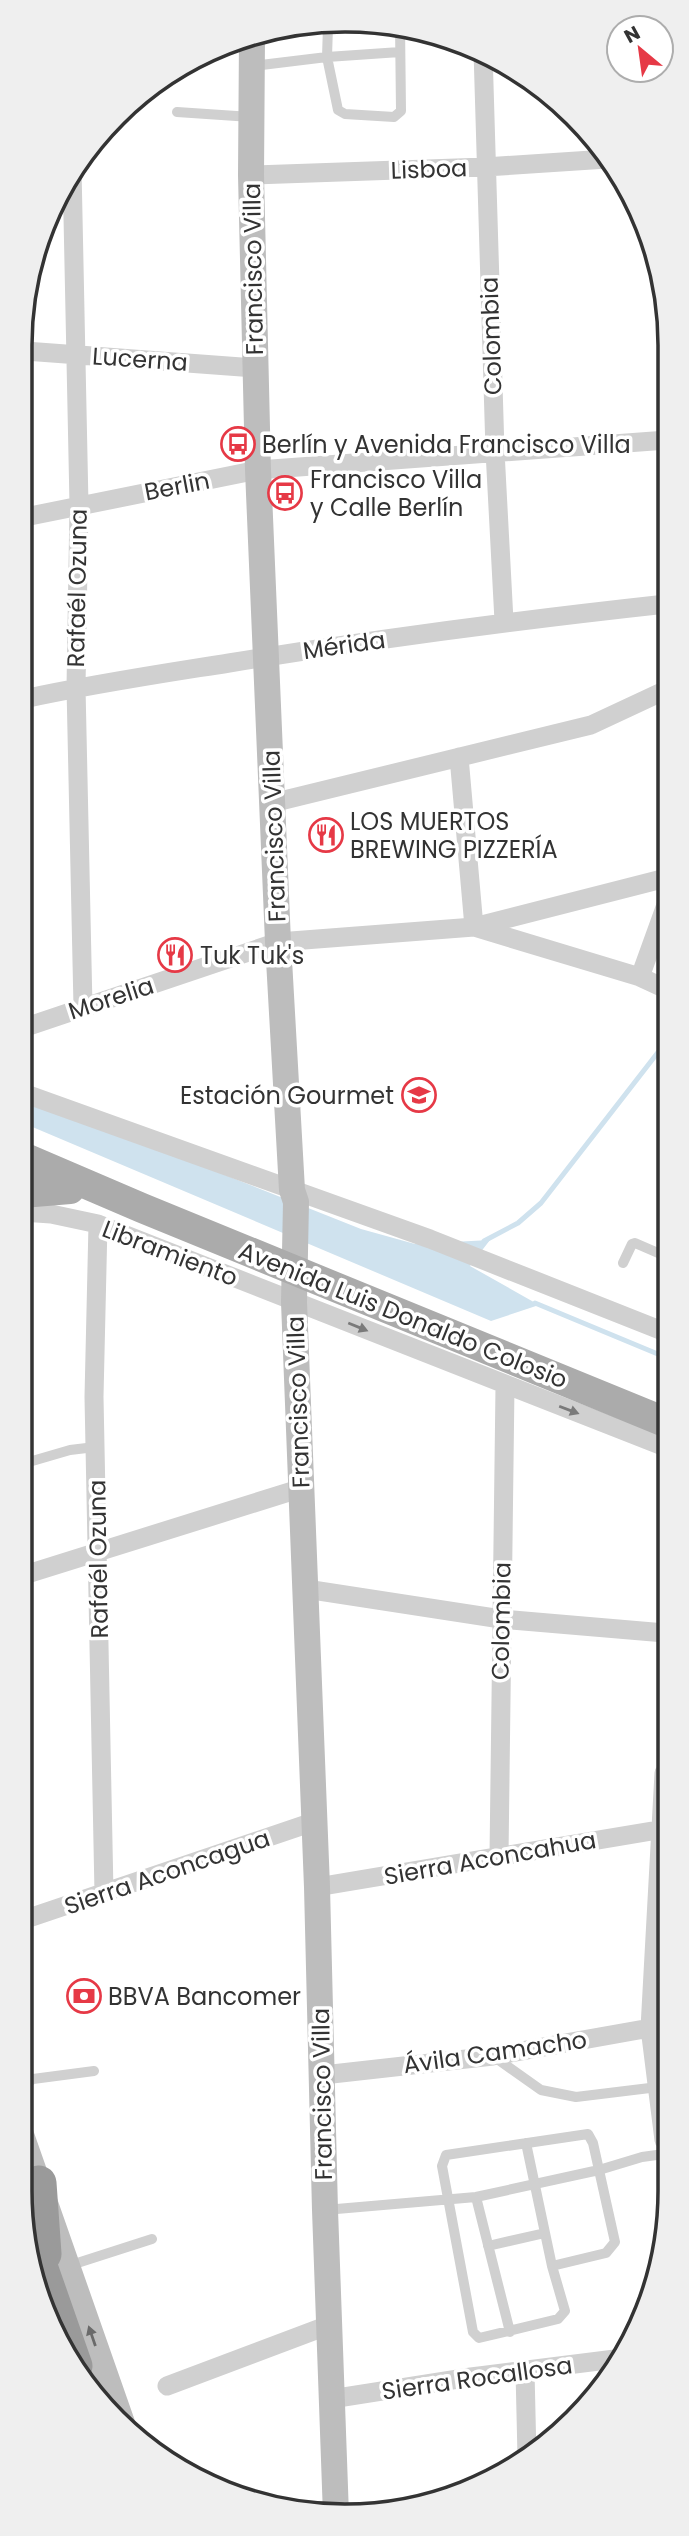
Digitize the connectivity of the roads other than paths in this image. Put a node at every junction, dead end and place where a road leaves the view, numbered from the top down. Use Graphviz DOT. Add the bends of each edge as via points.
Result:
graph roads {
  1 [pos="328,32"];
  2 [pos="400,37"];
  3 [pos="251,46"];
  4 [pos="400,52"];
  5 [pos="327,57"];
  6 [pos="483,64"];
  7 [pos="252,66"];
  8 [pos="177,111"];
  9 [pos="252,117"];
  10 [pos="597,160"];
  11 [pos="485,167"];
  12 [pos="251,176"];
  13 [pos="72,189"];
  14 [pos="32,351"];
  15 [pos="75,354"];
  16 [pos="255,368"];
  17 [pos="658,441"];
  18 [pos="495,451"];
  19 [pos="258,470"];
  20 [pos="79,505"];
  21 [pos="32,515"];
  22 [pos="658,605"];
  23 [pos="504,621"];
  24 [pos="267,656"];
  25 [pos="76,687"];
  26 [pos="658,694"];
  27 [pos="32,697"];
  28 [pos="458,757"];
  29 [pos="272,803"];
  30 [pos="658,880"];
  31 [pos="474,927"];
  32 [pos="658,927"];
  33 [pos="278,942"];
  34 [pos="640,976"];
  35 [pos="658,985"];
  36 [pos="83,1007"];
  37 [pos="32,1025"];
  38 [pos="32,1096"];
  39 [pos="32,1161"];
  40 [pos="32,1179"];
  41 [pos="70,1189"];
  42 [pos="32,1192"];
  43 [pos="294,1196"];
  44 [pos="142,1208"];
  45 [pos="32,1213"];
  46 [pos="98,1224"];
  47 [pos="658,1253"];
  48 [pos="295,1259"];
  49 [pos="623,1263"];
  50 [pos="294,1302"];
  51 [pos="658,1329"];
  52 [pos="505,1386"];
  53 [pos="624,1419"];
  54 [pos="658,1421"];
  55 [pos="658,1442"];
  56 [pos="95,1447"];
  57 [pos="32,1461"];
  58 [pos="302,1488"];
  59 [pos="99,1552"];
  60 [pos="32,1573"];
  61 [pos="306,1589"];
  62 [pos="501,1619"];
  63 [pos="658,1632"];
  64 [pos="313,1822"];
  65 [pos="658,1830"];
  66 [pos="499,1856"];
  67 [pos="317,1887"];
  68 [pos="104,1893"];
  69 [pos="32,1917"];
  70 [pos="658,1985"];
  71 [pos="657,2024"];
  72 [pos="493,2056"];
  73 [pos="94,2071"];
  74 [pos="323,2075"];
  75 [pos="32,2080"];
  76 [pos="658,2087"];
  77 [pos="526,2143"];
  78 [pos="658,2155"];
  79 [pos="32,2164"];
  80 [pos="599,2169"];
  81 [pos="39,2183"];
  82 [pos="534,2184"];
  83 [pos="476,2197"];
  84 [pos="448,2200"];
  85 [pos="325,2210"];
  86 [pos="545,2233"];
  87 [pos="152,2239"];
  88 [pos="36,2240"];
  89 [pos="488,2246"];
  90 [pos="552,2266"];
  91 [pos="57,2274"];
  92 [pos="329,2325"];
  93 [pos="510,2332"];
  94 [pos="70,2343"];
  95 [pos="608,2360"];
  96 [pos="525,2371"];
  97 [pos="167,2386"];
  98 [pos="331,2399"];
  99 [pos="113,2402"];
  100 [pos="527,2446"];
  101 [pos="336,2504"];
  1 -- 5 [label="lane"];
  2 -- 4 [label="lane"];
  3 -- 7 [label="street, Francisco Villa"];
  4 -- 5 [label="lane"];
  4 -- 5 [label="lane" via="401,111 394,117 338,110"];
  5 -- 7 [label="lane"];
  6 -- 11 [label="street, Colombia"];
  7 -- 9 [label="street, Francisco Villa"];
  8 -- 9 [label="lane"];
  9 -- 12 [label="street, Francisco Villa"];
  10 -- 11 [label="street, Lisboa"];
  11 -- 12 [label="street, Lisboa"];
  11 -- 18 [label="street, Colombia"];
  12 -- 16 [label="street, Francisco Villa"];
  13 -- 15 [label="street, Rafaél Ozuna"];
  14 -- 15 [label="street, Lucerna"];
  15 -- 16 [label="street, Lucerna"];
  15 -- 20 [label="street, Rafaél Ozuna"];
  16 -- 19 [label="street, Francisco Villa"];
  17 -- 18 [label="street, Berlin"];
  18 -- 19 [label="street, Berlin"];
  18 -- 23 [label="street, Colombia"];
  19 -- 20 [label="street, Berlin"];
  19 -- 24 [label="street, Francisco Villa"];
  20 -- 21 [label="street, Berlin"];
  20 -- 25 [label="street, Rafaél Ozuna"];
  22 -- 23 [label="street, Mérida"];
  23 -- 24 [label="street, Mérida"];
  24 -- 25 [label="street, Mérida"];
  24 -- 29 [label="street, Francisco Villa"];
  25 -- 27 [label="street, Mérida"];
  25 -- 36 [label="street, Rafaél Ozuna"];
  26 -- 28 [label="street" via="591,725"];
  28 -- 29 [label="street"];
  28 -- 31 [label="street"];
  29 -- 33 [label="street, Francisco Villa"];
  30 -- 31 [label="street"];
  31 -- 33 [label="street, Morelia"];
  31 -- 34 [label="street"];
  32 -- 34 [label="street"];
  33 -- 36 [label="street, Morelia"];
  33 -- 43 [label="street, Francisco Villa"];
  34 -- 35 [label="street"];
  36 -- 37 [label="street, Morelia"];
  38 -- 43 [label="street"];
  39 -- 44 [label="main road, Avenida Luis Donaldo Colosio"];
  40 -- 41 [label="main road, Avenida Luis Donaldo Colosio"];
  41 -- 42 [label="main road"];
  41 -- 44 [label="main road, Avenida Luis Donaldo Colosio"];
  43 -- 48 [label="street, Francisco Villa"];
  43 -- 51 [label="street" via="430,1239"];
  44 -- 48 [label="main road, Avenida Luis Donaldo Colosio"];
  45 -- 46 [label="street, Libramiento"];
  46 -- 50 [label="street, Libramiento"];
  46 -- 56 [label="street, Rafaél Ozuna"];
  47 -- 49 [label="lane" via="635,1242"];
  48 -- 50 [label="street, Francisco Villa"];
  48 -- 53 [label="main road, Avenida Luis Donaldo Colosio"];
  50 -- 52 [label="street, Libramiento, one-way"];
  50 -- 58 [label="street, Francisco Villa"];
  52 -- 53 [label="street, Libramiento, one-way"];
  52 -- 62 [label="street, Colombia"];
  53 -- 54 [label="main road, Avenida Luis Donaldo Colosio"];
  53 -- 55 [label="street, Libramiento"];
  56 -- 57 [label="lane"];
  56 -- 59 [label="street, Rafaél Ozuna"];
  58 -- 59 [label="street"];
  58 -- 61 [label="street, Francisco Villa"];
  59 -- 60 [label="street"];
  59 -- 68 [label="street, Rafaél Ozuna"];
  61 -- 62 [label="street"];
  61 -- 64 [label="street, Francisco Villa"];
  62 -- 63 [label="street"];
  62 -- 66 [label="street, Colombia"];
  64 -- 67 [label="street, Francisco Villa"];
  64 -- 68 [label="street, Sierra Aconcagua"];
  65 -- 66 [label="street, Sierra Aconcahua"];
  66 -- 67 [label="street, Sierra Aconcahua"];
  67 -- 74 [label="street, Francisco Villa"];
  68 -- 69 [label="street, Sierra Aconcagua"];
  70 -- 71 [label="street"];
  71 -- 72 [label="street, Ávila Camacho"];
  71 -- 76 [label="street"];
  72 -- 74 [label="street, Ávila Camacho"];
  72 -- 76 [label="lane" via="541,2090 565,2095"];
  73 -- 75 [label="lane"];
  74 -- 85 [label="street, Francisco Villa"];
  77 -- 80 [label="lane" via="588,2134"];
  77 -- 82 [label="lane"];
  77 -- 84 [label="lane" via="446,2155 442,2166"];
  78 -- 80 [label="lane"];
  79 -- 81 [label="street"];
  80 -- 82 [label="lane"];
  80 -- 90 [label="lane" via="615,2242 606,2253"];
  81 -- 91 [label="highway"];
  82 -- 83 [label="lane"];
  82 -- 86 [label="lane"];
  83 -- 84 [label="lane"];
  83 -- 89 [label="lane"];
  84 -- 85 [label="lane"];
  84 -- 93 [label="lane" via="473,2332 479,2338"];
  85 -- 92 [label="street, Francisco Villa"];
  86 -- 89 [label="lane"];
  86 -- 90 [label="lane"];
  87 -- 91 [label="lane"];
  88 -- 91 [label="highway"];
  89 -- 93 [label="lane"];
  90 -- 93 [label="lane" via="565,2311 558,2319"];
  91 -- 94 [label="highway"];
  99 -- 91 [label="street, one-way"];
  92 -- 97 [label="street"];
  92 -- 98 [label="street, Francisco Villa"];
  95 -- 96 [label="street, Sierra Rocallosa"];
  96 -- 98 [label="street, Sierra Rocallosa"];
  96 -- 100 [label="street"];
  98 -- 101 [label="street, Francisco Villa"];
}
